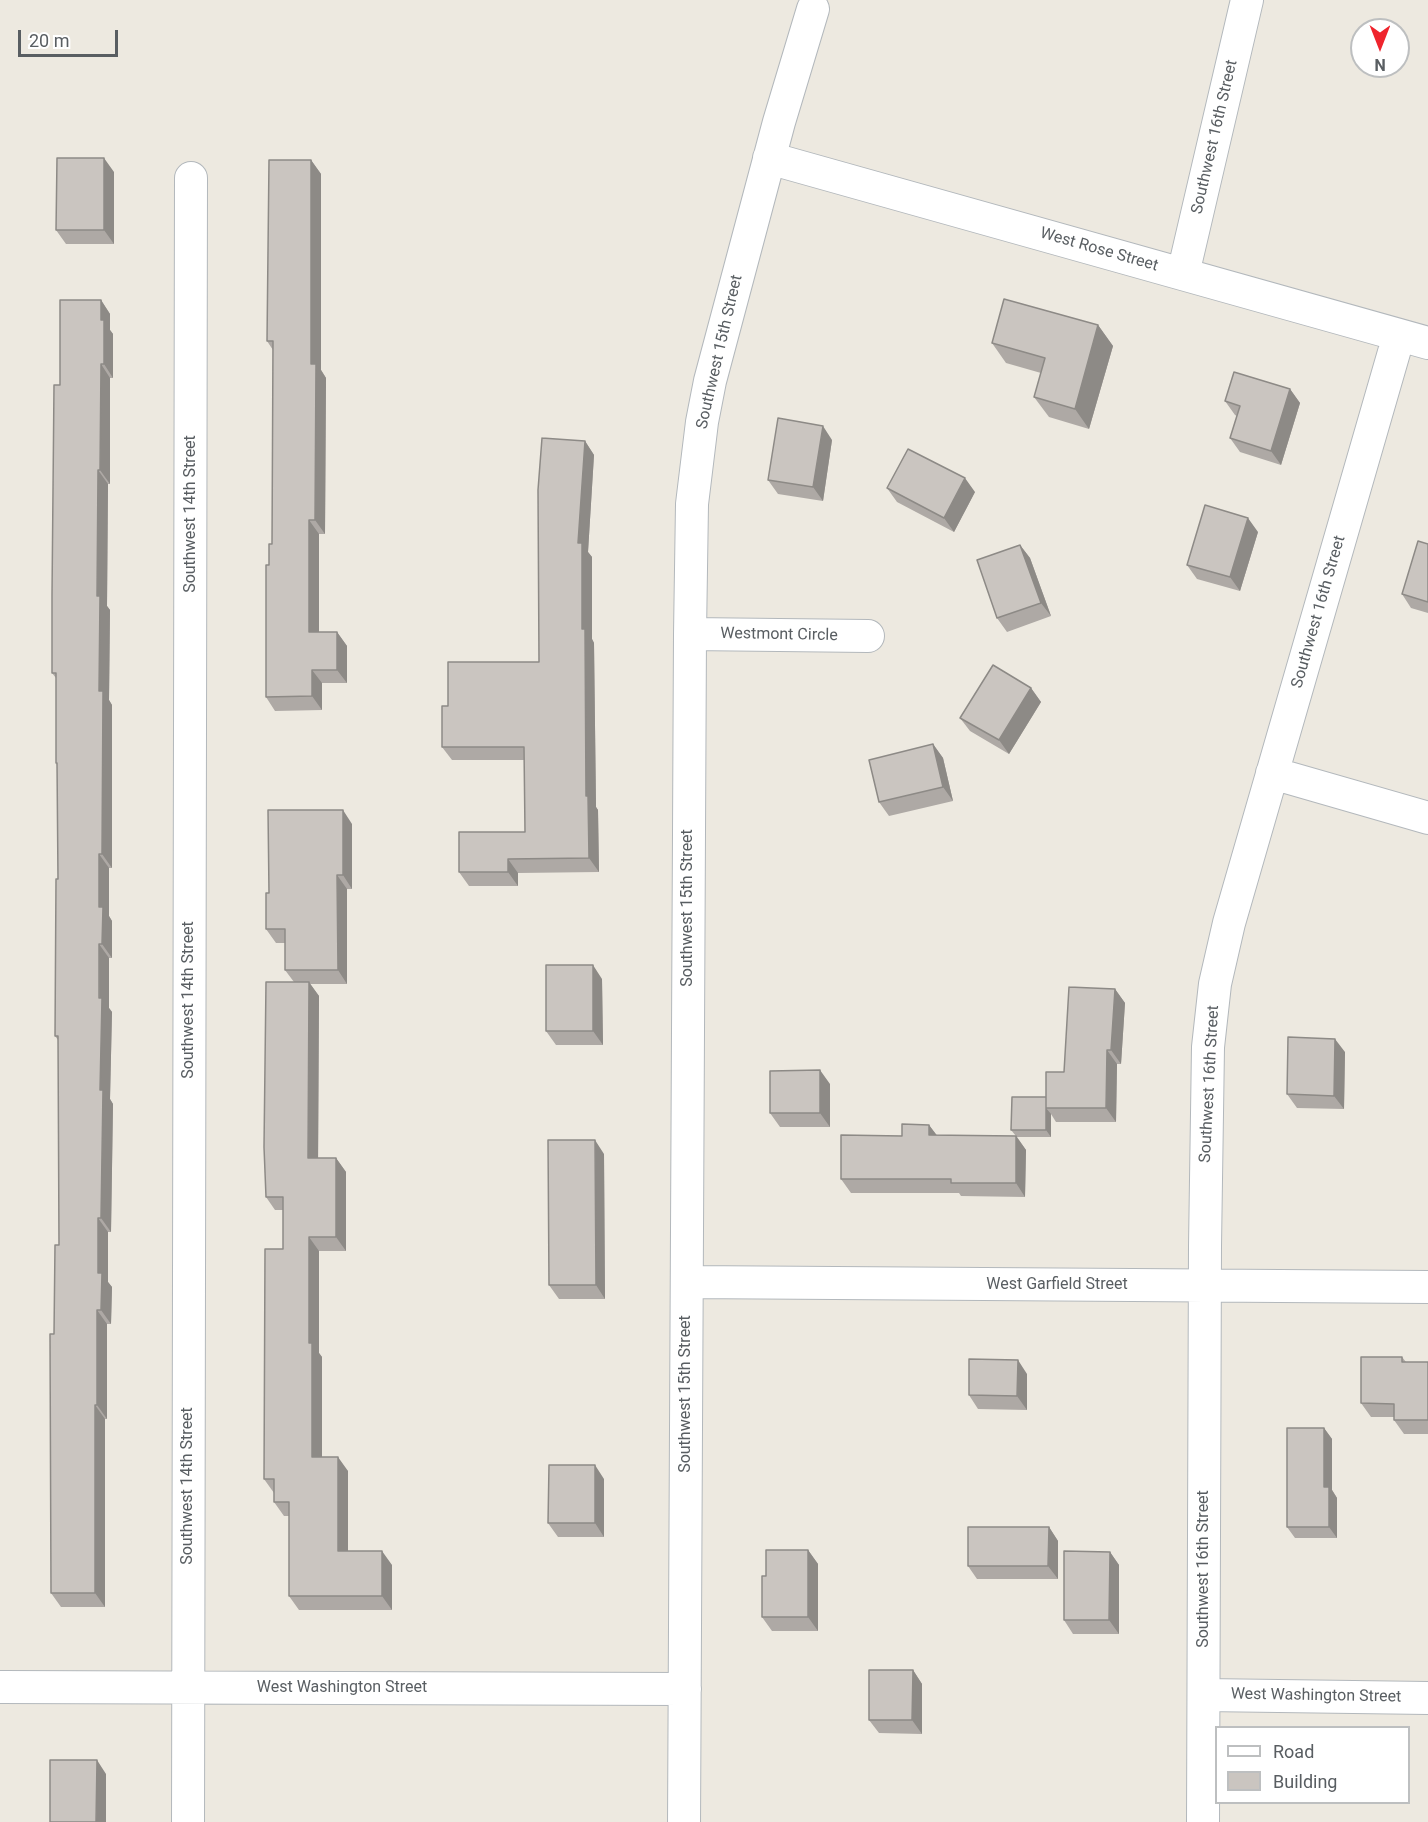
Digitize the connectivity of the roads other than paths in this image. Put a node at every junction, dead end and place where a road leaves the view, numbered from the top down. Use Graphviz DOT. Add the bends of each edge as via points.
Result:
graph roads {
  1 [pos="1247,0"];
  2 [pos="813,9"];
  3 [pos="769,158"];
  4 [pos="191,178"];
  5 [pos="1183,274"];
  6 [pos="1413,339"];
  7 [pos="690,634"];
  8 [pos="867,636"];
  9 [pos="1272,773"];
  10 [pos="1428,818"];
  11 [pos="687,1282"];
  12 [pos="1204,1285"];
  13 [pos="1428,1287"];
  14 [pos="0,1687"];
  15 [pos="188,1688"];
  16 [pos="685,1689"];
  17 [pos="1204,1695"];
  18 [pos="1428,1698"];
  19 [pos="188,1822"];
  20 [pos="684,1822"];
  21 [pos="1203,1822"];
  1 -- 5 [label="street, Southwest 16th Street"];
  2 -- 3 [label="street, Southwest 15th Street"];
  3 -- 5 [label="street, West Rose Street"];
  3 -- 7 [label="street, Southwest 15th Street" via="702,422 692,504"];
  4 -- 15 [label="street, Southwest 14th Street"];
  5 -- 6 [label="street, West Rose Street"];
  6 -- 9 [label="street, Southwest 16th Street"];
  7 -- 8 [label="street, Westmont Circle"];
  7 -- 11 [label="street, Southwest 15th Street"];
  9 -- 10 [label="street"];
  9 -- 12 [label="street, Southwest 16th Street" via="1215,984 1208,1047"];
  11 -- 12 [label="street, West Garfield Street"];
  11 -- 16 [label="street, Southwest 15th Street"];
  12 -- 13 [label="street, West Garfield Street"];
  12 -- 17 [label="street, Southwest 16th Street"];
  14 -- 15 [label="street, West Washington Street"];
  15 -- 16 [label="street, West Washington Street"];
  15 -- 19 [label="street, Southwest 14th Street"];
  16 -- 20 [label="street, Southwest 15th Street"];
  17 -- 18 [label="street, West Washington Street"];
  17 -- 21 [label="street, Southwest 16th Street"];
}
